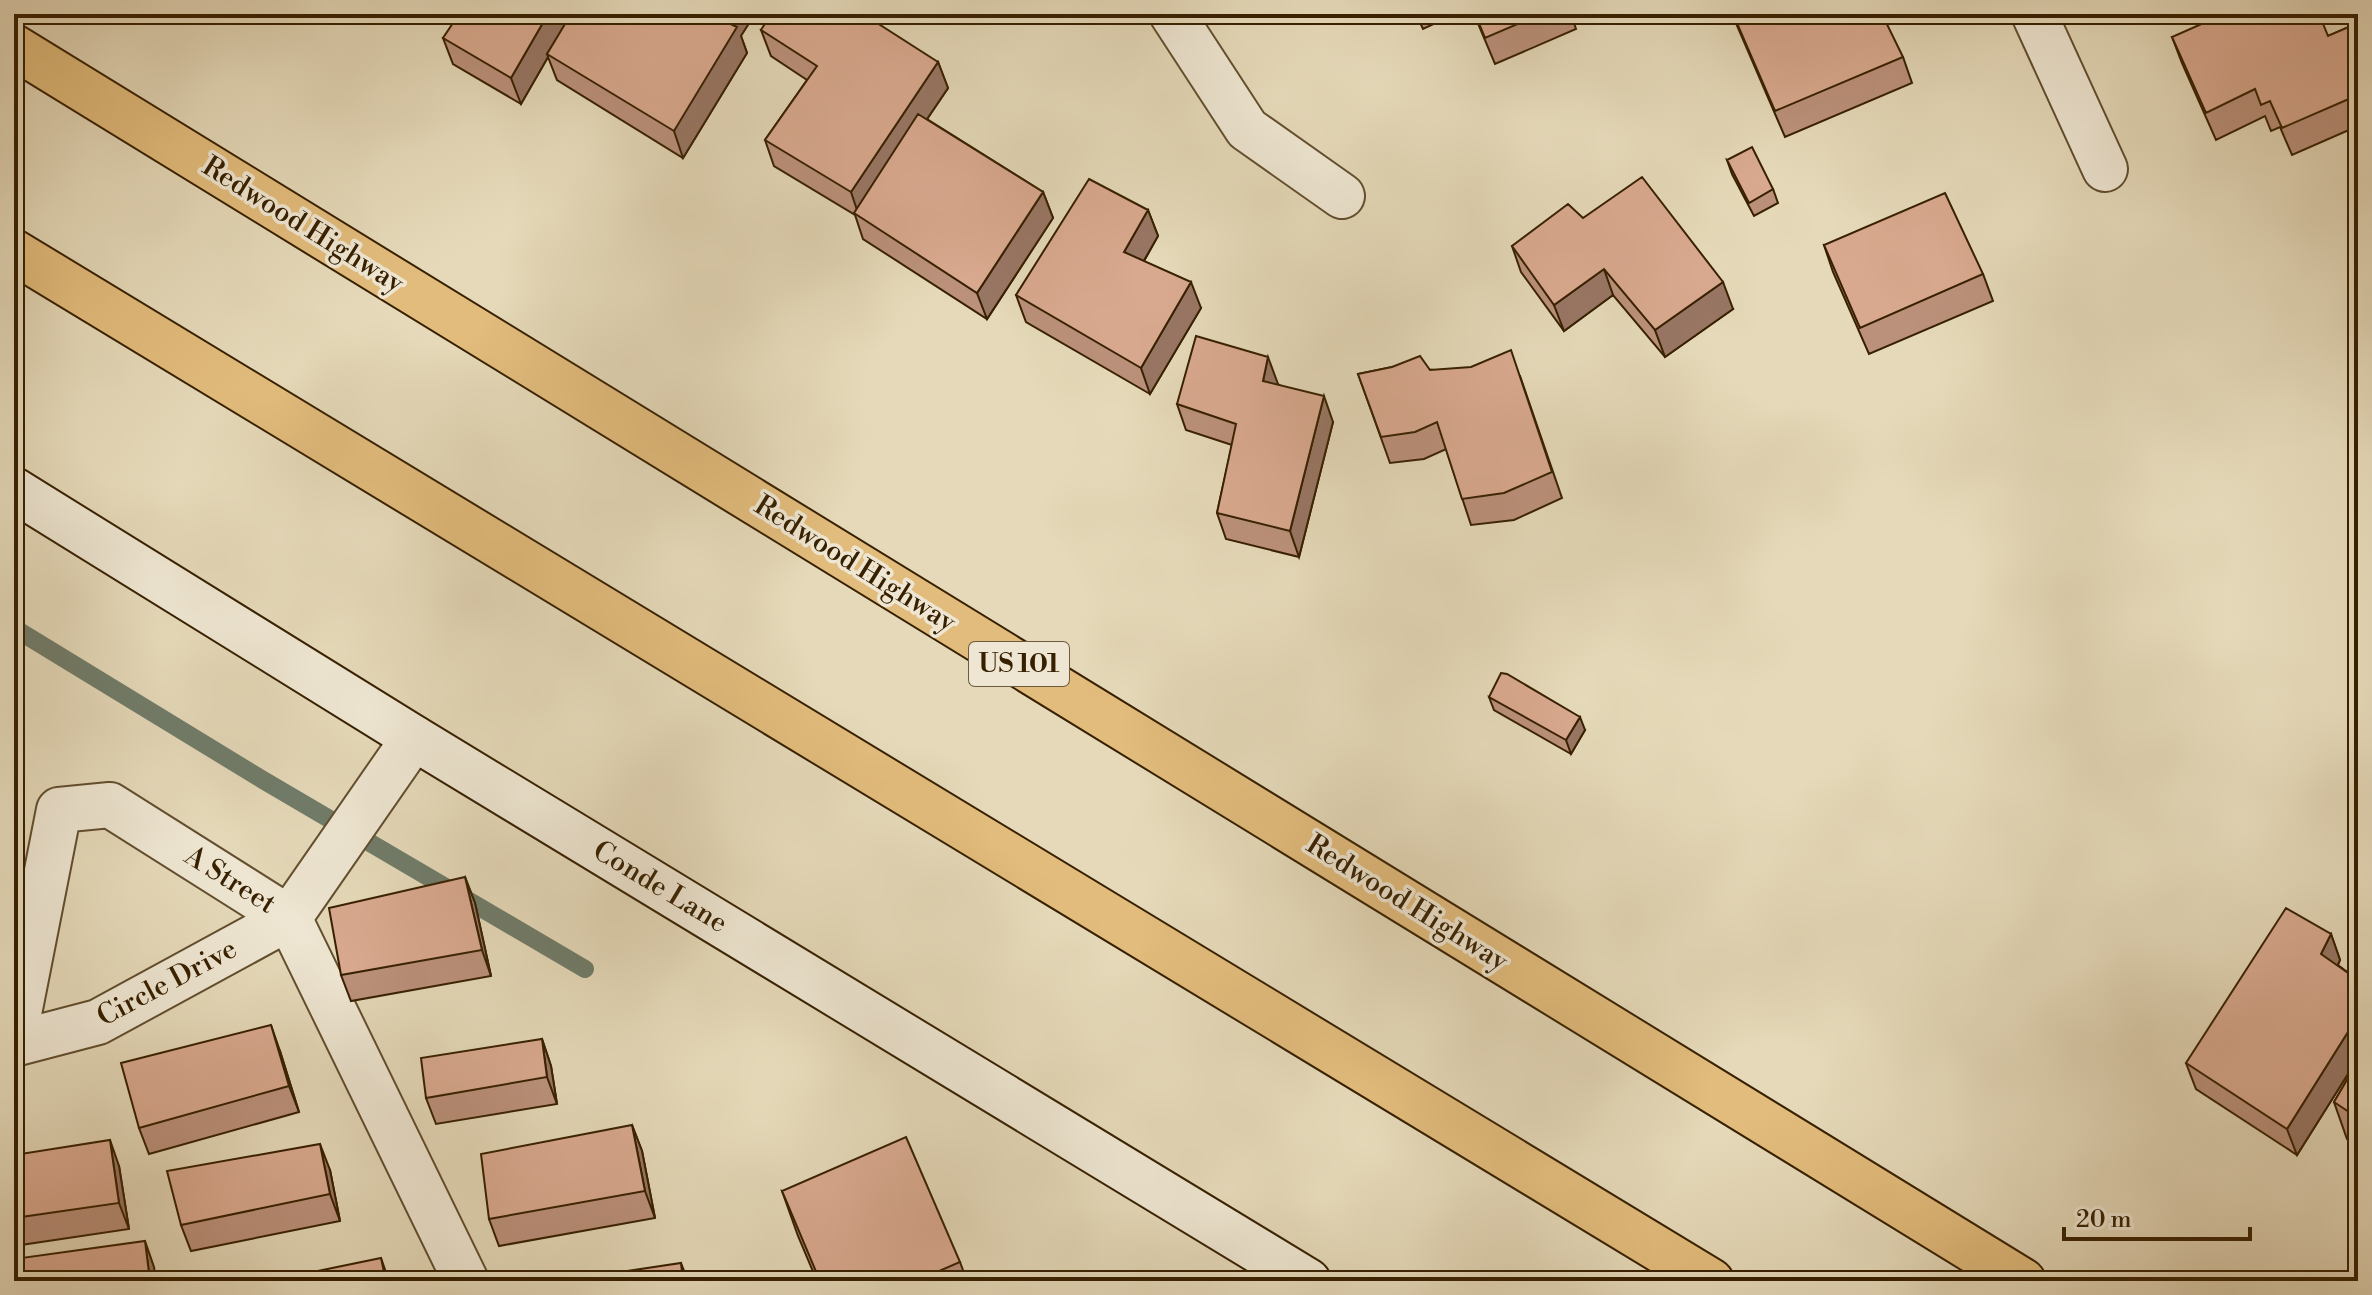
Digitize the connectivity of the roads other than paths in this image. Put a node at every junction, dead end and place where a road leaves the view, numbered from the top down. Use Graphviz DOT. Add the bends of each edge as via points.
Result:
graph roads {
  1 [pos="1172,14"];
  2 [pos="2034,14"];
  3 [pos="14,47"];
  4 [pos="2105,169"];
  5 [pos="1342,196"];
  6 [pos="14,252"];
  7 [pos="14,490"];
  8 [pos="414,738"];
  9 [pos="289,918"];
  10 [pos="14,1041"];
  11 [pos="466,1281"];
  12 [pos="1308,1281"];
  13 [pos="1711,1281"];
  14 [pos="2023,1281"];
  1 -- 5 [label="street" via="1247,129"];
  2 -- 4 [label="street"];
  3 -- 14 [label="highway, Redwood Highway / US 101"];
  6 -- 13 [label="highway"];
  7 -- 8 [label="street, Conde Lane"];
  8 -- 9 [label="street, Circle Drive"];
  8 -- 12 [label="street, Conde Lane"];
  9 -- 10 [label="street, Circle Drive" via="98,1022"];
  9 -- 10 [label="street, A Street" via="110,805 59,810"];
  9 -- 11 [label="street, A Street"];
}
